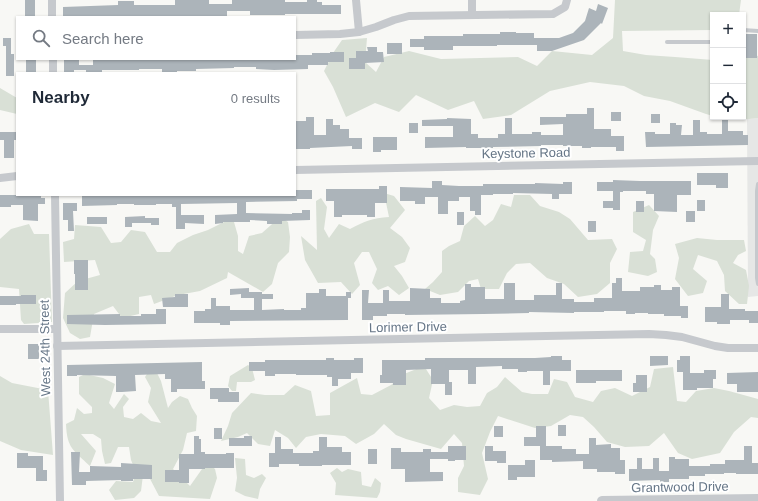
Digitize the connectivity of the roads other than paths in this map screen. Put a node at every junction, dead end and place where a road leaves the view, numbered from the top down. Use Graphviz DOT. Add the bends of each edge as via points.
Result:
graph roads {
  1 [pos="52,0"];
  2 [pos="356,0"];
  3 [pos="472,0"];
  4 [pos="567,0"];
  5 [pos="472,15"];
  6 [pos="52,16"];
  7 [pos="746,30"];
  8 [pos="758,31"];
  9 [pos="359,32"];
  10 [pos="296,35"];
  11 [pos="667,42"];
  12 [pos="710,42"];
  13 [pos="53,60"];
  14 [pos="53,72"];
  15 [pos="758,160"];
  16 [pos="296,170"];
  17 [pos="16,176"];
  18 [pos="0,178"];
  19 [pos="758,184"];
  20 [pos="55,196"];
  21 [pos="758,284"];
  22 [pos="57,329"];
  23 [pos="0,330"];
  24 [pos="57,346"];
  25 [pos="758,348"];
  26 [pos="758,499"];
  27 [pos="60,501"];
  28 [pos="602,501"];
  1 -- 6 [label="street"];
  2 -- 9 [label="street"];
  3 -- 5 [label="street"];
  4 -- 5 [label="street" via="565,7 553,14"];
  5 -- 9 [label="street" via="410,16"];
  7 -- 8 [label="lane"];
  9 -- 10 [label="street"];
  11 -- 12 [label="lane"];
  13 -- 14 [label="street"];
  15 -- 16 [label="street, Keystone Road"];
  17 -- 18 [label="street"];
  19 -- 21 [label="lane"];
  20 -- 22 [label="street, West 24th Street"];
  22 -- 23 [label="street"];
  22 -- 24 [label="street, West 24th Street"];
  24 -- 25 [label="street, Lorimer Drive" via="649,334 682,337 728,348"];
  24 -- 27 [label="street, West 24th Street"];
  26 -- 28 [label="street, Grantwood Drive"];
}
